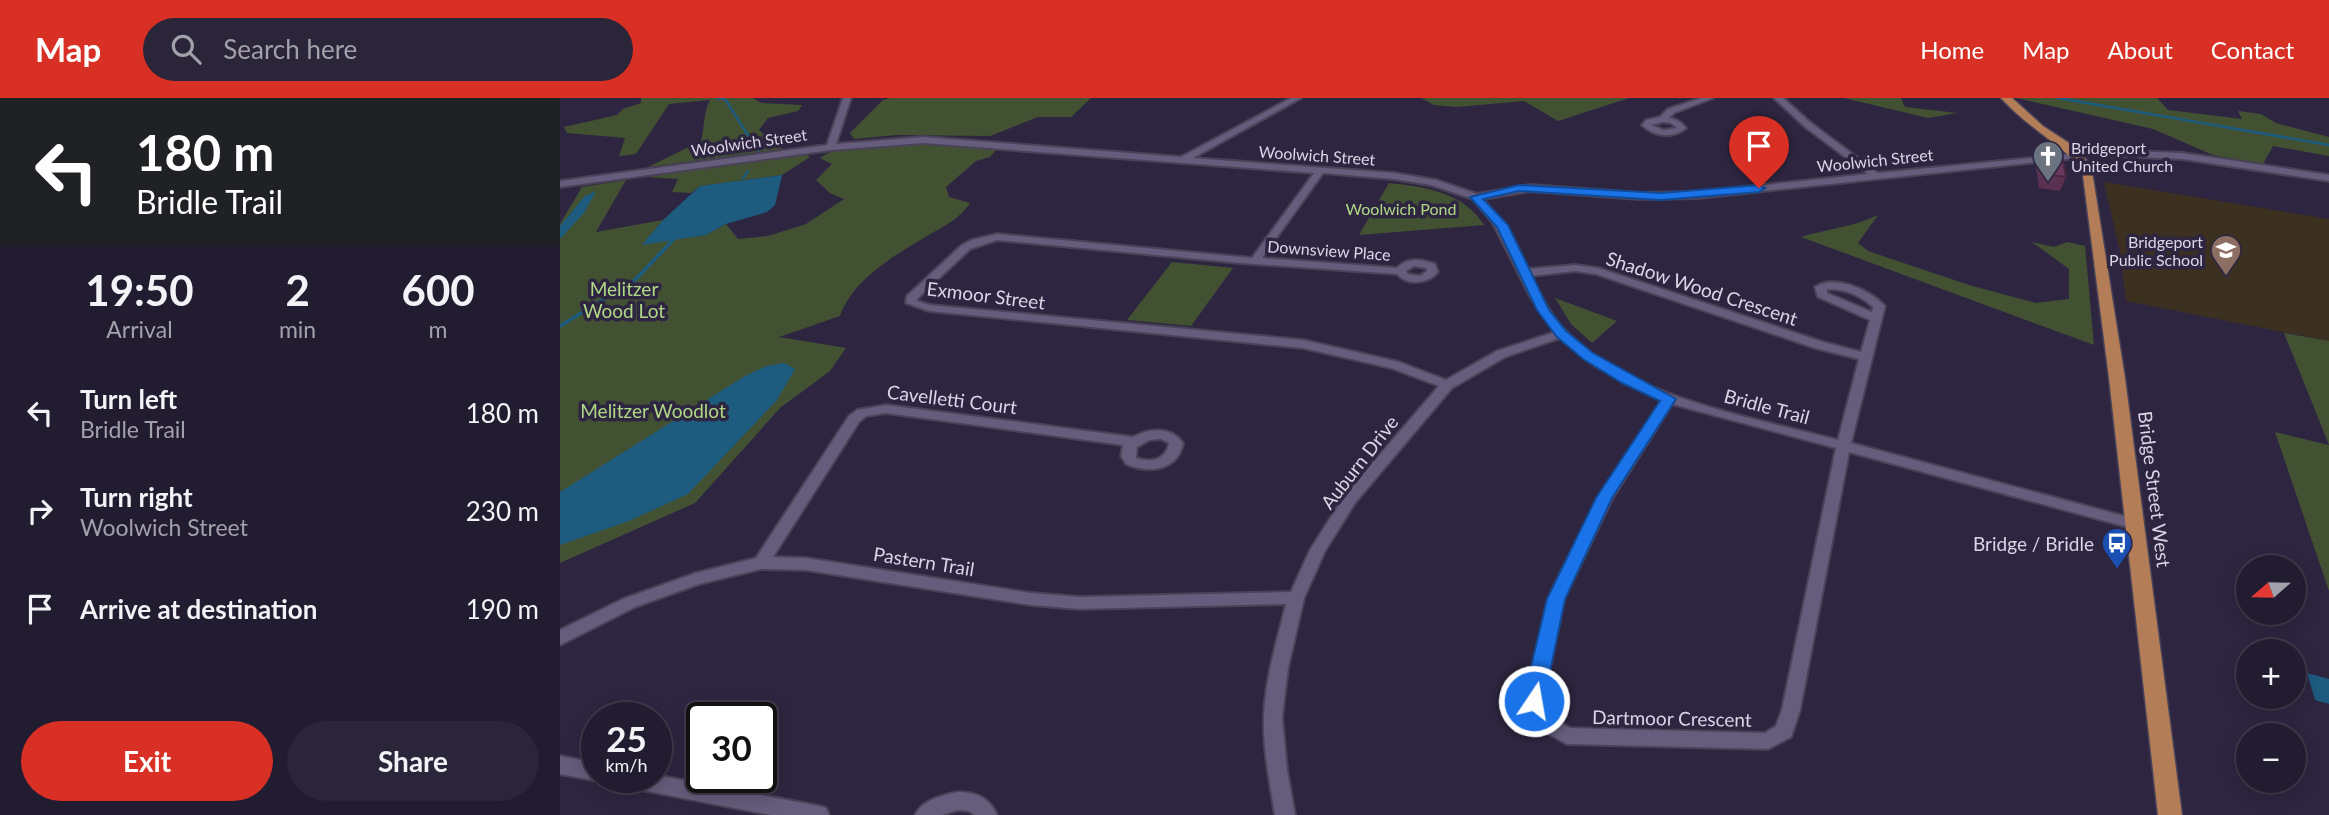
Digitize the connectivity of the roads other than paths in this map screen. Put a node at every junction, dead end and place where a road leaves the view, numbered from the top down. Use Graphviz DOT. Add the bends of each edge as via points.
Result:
graph roads {
  1 [pos="846,98"];
  2 [pos="1297,98"];
  3 [pos="1709,98"];
  4 [pos="1778,98"];
  5 [pos="2006,98"];
  6 [pos="1663,119"];
  7 [pos="831,147"];
  8 [pos="2071,154"];
  9 [pos="1182,160"];
  10 [pos="1320,171"];
  11 [pos="1875,176"];
  12 [pos="2329,178"];
  13 [pos="560,184"];
  14 [pos="1476,197"];
  15 [pos="1255,261"];
  16 [pos="1400,271"];
  17 [pos="1525,273"];
  18 [pos="1875,318"];
  19 [pos="1562,334"];
  20 [pos="1866,357"];
  21 [pos="1447,385"];
  22 [pos="1669,399"];
  23 [pos="1135,442"];
  24 [pos="1843,447"];
  25 [pos="2135,524"];
  26 [pos="761,563"];
  27 [pos="1296,598"];
  28 [pos="560,638"];
  29 [pos="560,765"];
  30 [pos="581,769"];
  31 [pos="672,787"];
  32 [pos="819,815"];
  33 [pos="925,815"];
  34 [pos="987,815"];
  35 [pos="1285,815"];
  36 [pos="2169,815"];
  1 -- 7 [label="street"];
  2 -- 9 [label="street"];
  3 -- 6 [label="street"];
  4 -- 11 [label="street"];
  5 -- 8 [label="main road, Bridge Street West"];
  7 -- 9 [label="street, Woolwich Street" via="923,140"];
  7 -- 13 [label="street, Woolwich Street"];
  8 -- 11 [label="street, Woolwich Street"];
  8 -- 12 [label="street, Woolwich Street" via="2182,156"];
  8 -- 25 [label="main road, Bridge Street West" via="2086,171"];
  9 -- 10 [label="street, Woolwich Street"];
  10 -- 14 [label="street, Woolwich Street" via="1415,179"];
  10 -- 15 [label="street"];
  11 -- 14 [label="street, Woolwich Street" via="1698,195 1530,188"];
  14 -- 17 [label="street, Bridle Trail" via="1502,225"];
  15 -- 16 [label="street, Downsview Place"];
  15 -- 21 [label="street, Exmoor Street" via="987,238 966,247 911,298 912,303 936,309 1303,344 1395,365"];
  17 -- 19 [label="street, Bridle Trail" via="1543,310"];
  17 -- 20 [label="street, Shadow Wood Crescent" via="1576,268 1598,271"];
  18 -- 20 [label="street, Dartmoor Crescent"];
  19 -- 21 [label="street, Auburn Drive" via="1501,354"];
  19 -- 22 [label="street, Bridle Trail" via="1627,380"];
  20 -- 24 [label="street, Dartmoor Crescent"];
  21 -- 27 [label="street, Auburn Drive" via="1349,499"];
  22 -- 24 [label="street, Bridle Trail"];
  22 -- 24 [label="street, Dartmoor Crescent" via="1605,498 1556,599 1534,701 1541,720 1567,736 1744,742 1768,741 1784,731"];
  23 -- 26 [label="street, Cavelletti Court" via="886,409 862,413"];
  24 -- 25 [label="street, Bridle Trail"];
  25 -- 36 [label="main road, Bridge Street West"];
  26 -- 27 [label="street, Pastern Trail" via="806,564 1080,603"];
  26 -- 28 [label="street, Pastern Trail" via="696,579 629,603"];
  27 -- 35 [label="street, Auburn Drive" via="1273,717"];
  29 -- 30 [label="street"];
  31 -- 32 [label="street"];
  33 -- 34 [label="street" via="953,801 967,800 980,805"];
}
